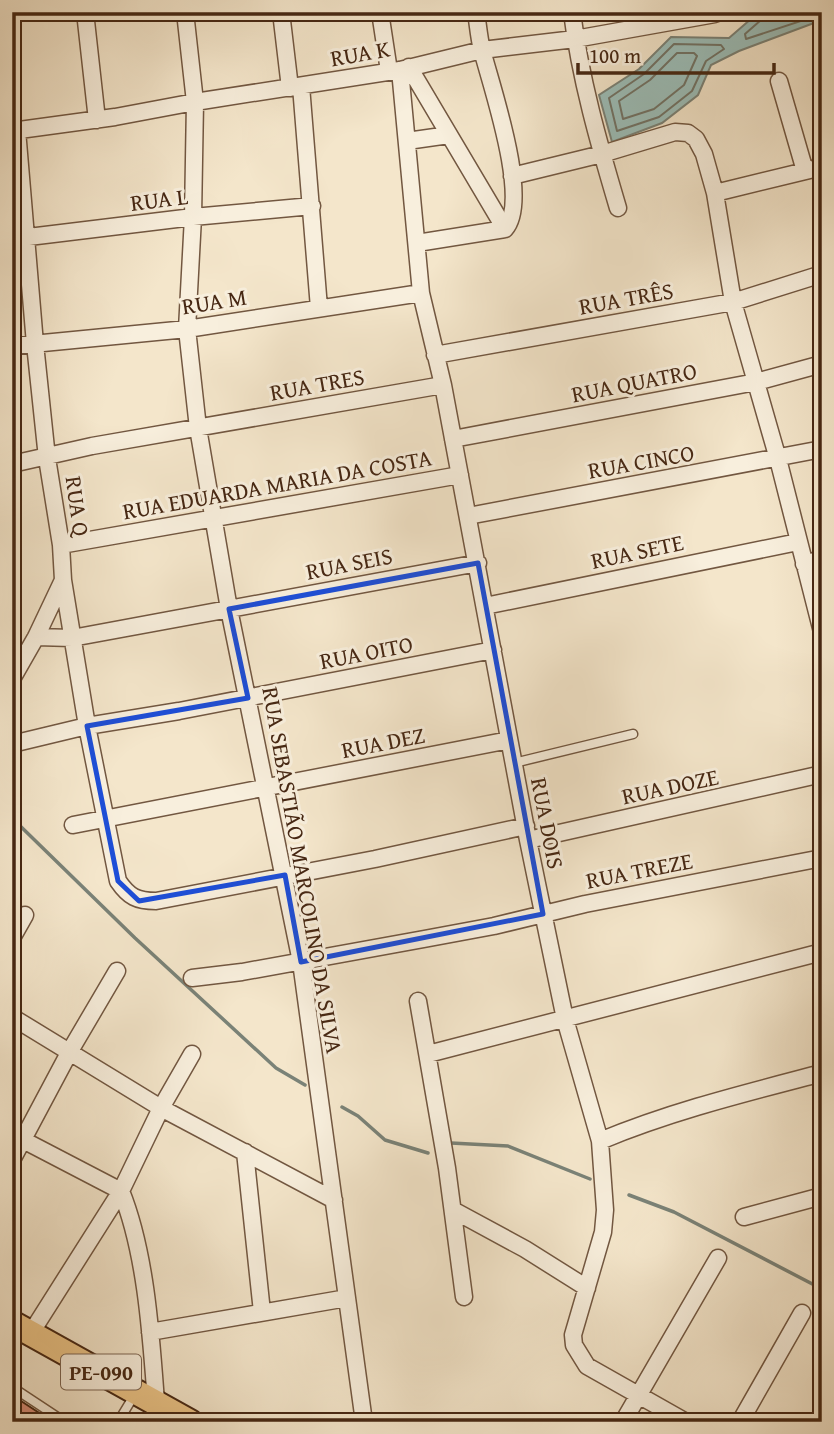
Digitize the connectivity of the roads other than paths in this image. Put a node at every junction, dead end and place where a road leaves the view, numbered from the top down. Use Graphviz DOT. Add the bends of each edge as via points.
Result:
graph roads {
  1 [pos="85,12"];
  2 [pos="185,12"];
  3 [pos="281,12"];
  4 [pos="380,12"];
  5 [pos="476,12"];
  6 [pos="572,12"];
  7 [pos="715,14"];
  8 [pos="575,39"];
  9 [pos="482,50"];
  10 [pos="399,70"];
  11 [pos="779,81"];
  12 [pos="296,87"];
  13 [pos="195,102"];
  14 [pos="97,120"];
  15 [pos="15,130"];
  16 [pos="449,135"];
  17 [pos="407,141"];
  18 [pos="602,154"];
  19 [pos="822,167"];
  20 [pos="805,171"];
  21 [pos="512,176"];
  22 [pos="715,193"];
  23 [pos="312,206"];
  24 [pos="618,208"];
  25 [pos="193,217"];
  26 [pos="505,229"];
  27 [pos="19,238"];
  28 [pos="416,243"];
  29 [pos="822,274"];
  30 [pos="421,293"];
  31 [pos="733,302"];
  32 [pos="319,308"];
  33 [pos="187,329"];
  34 [pos="35,344"];
  35 [pos="12,346"];
  36 [pos="435,355"];
  37 [pos="822,364"];
  38 [pos="756,382"];
  39 [pos="443,385"];
  40 [pos="198,428"];
  41 [pos="453,439"];
  42 [pos="822,450"];
  43 [pos="47,458"];
  44 [pos="778,459"];
  45 [pos="12,464"];
  46 [pos="460,475"];
  47 [pos="468,516"];
  48 [pos="215,517"];
  49 [pos="798,541"];
  50 [pos="61,545"];
  51 [pos="822,559"];
  52 [pos="478,563"];
  53 [pos="804,564"];
  54 [pos="63,580"];
  55 [pos="485,606"];
  56 [pos="229,609"];
  57 [pos="822,632"];
  58 [pos="36,638"];
  59 [pos="72,638"];
  60 [pos="492,650"];
  61 [pos="12,679"];
  62 [pos="248,698"];
  63 [pos="87,726"];
  64 [pos="633,734"];
  65 [pos="509,740"];
  66 [pos="12,744"];
  67 [pos="514,763"];
  68 [pos="822,774"];
  69 [pos="266,789"];
  70 [pos="106,819"];
  71 [pos="74,825"];
  72 [pos="527,833"];
  73 [pos="822,858"];
  74 [pos="285,875"];
  75 [pos="156,901"];
  76 [pos="543,914"];
  77 [pos="25,915"];
  78 [pos="12,938"];
  79 [pos="822,952"];
  80 [pos="302,962"];
  81 [pos="117,971"];
  82 [pos="192,978"];
  83 [pos="418,1001"];
  84 [pos="12,1017"];
  85 [pos="565,1019"];
  86 [pos="70,1051"];
  87 [pos="192,1054"];
  88 [pos="428,1054"];
  89 [pos="822,1073"];
  90 [pos="161,1108"];
  91 [pos="23,1140"];
  92 [pos="600,1141"];
  93 [pos="245,1152"];
  94 [pos="12,1160"];
  95 [pos="121,1191"];
  96 [pos="822,1196"];
  97 [pos="334,1200"];
  98 [pos="453,1210"];
  99 [pos="744,1217"];
  100 [pos="718,1258"];
  101 [pos="587,1288"];
  102 [pos="464,1297"];
  103 [pos="347,1298"];
  104 [pos="262,1312"];
  105 [pos="802,1313"];
  106 [pos="18,1329"];
  107 [pos="150,1332"];
  108 [pos="12,1387"];
  109 [pos="639,1394"];
  110 [pos="146,1396"];
  111 [pos="183,1420"];
  112 [pos="65,1422"];
  113 [pos="118,1422"];
  114 [pos="364,1422"];
  115 [pos="623,1422"];
  116 [pos="686,1422"];
  117 [pos="740,1422"];
  1 -- 14 [label="street"];
  2 -- 13 [label="street, RUA SEBASTIÃO MARCOLINO DA SILVA"];
  3 -- 12 [label="street"];
  4 -- 10 [label="street, RUA DOIS"];
  5 -- 9 [label="street"];
  6 -- 8 [label="street"];
  7 -- 8 [label="street, RUA K"];
  8 -- 9 [label="street, RUA K"];
  8 -- 18 [label="street"];
  9 -- 10 [label="street, RUA K"];
  9 -- 21 [label="street"];
  10 -- 12 [label="street, RUA K"];
  10 -- 16 [label="street"];
  10 -- 17 [label="street, RUA DOIS"];
  11 -- 20 [label="street"];
  12 -- 13 [label="street, RUA K"];
  12 -- 23 [label="street"];
  13 -- 14 [label="street, RUA K"];
  13 -- 25 [label="street, RUA SEBASTIÃO MARCOLINO DA SILVA"];
  14 -- 15 [label="street, RUA K"];
  15 -- 27 [label="street, RUA Q"];
  16 -- 17 [label="street"];
  16 -- 26 [label="street"];
  17 -- 28 [label="street, RUA DOIS"];
  18 -- 21 [label="street"];
  18 -- 22 [label="street" via="675,132 688,133 705,154"];
  18 -- 24 [label="street"];
  19 -- 20 [label="street"];
  20 -- 22 [label="street"];
  21 -- 26 [label="street" via="513,218"];
  22 -- 31 [label="street"];
  23 -- 25 [label="street, RUA L"];
  23 -- 32 [label="street"];
  25 -- 27 [label="street, RUA L"];
  25 -- 33 [label="street, RUA SEBASTIÃO MARCOLINO DA SILVA"];
  26 -- 28 [label="street"];
  27 -- 34 [label="street, RUA Q"];
  28 -- 30 [label="street, RUA DOIS"];
  29 -- 31 [label="street, RUA TRÊS"];
  30 -- 32 [label="street, RUA M"];
  30 -- 36 [label="street, RUA DOIS"];
  31 -- 36 [label="street, RUA TRÊS"];
  31 -- 38 [label="street"];
  32 -- 33 [label="street, RUA M"];
  33 -- 34 [label="street, RUA M"];
  33 -- 40 [label="street, RUA SEBASTIÃO MARCOLINO DA SILVA"];
  34 -- 35 [label="street, RUA M"];
  34 -- 43 [label="street, RUA Q"];
  36 -- 39 [label="street, RUA DOIS"];
  37 -- 38 [label="street, RUA QUATRO"];
  38 -- 41 [label="street, RUA QUATRO"];
  38 -- 44 [label="street"];
  39 -- 40 [label="street, RUA TRES"];
  39 -- 41 [label="street, RUA DOIS"];
  40 -- 43 [label="street, RUA TRES"];
  40 -- 48 [label="street, RUA SEBASTIÃO MARCOLINO DA SILVA"];
  41 -- 46 [label="street, RUA DOIS"];
  42 -- 44 [label="street, RUA CINCO"];
  43 -- 45 [label="street, RUA TRES"];
  43 -- 50 [label="street, RUA Q"];
  44 -- 47 [label="street, RUA CINCO"];
  44 -- 49 [label="street"];
  46 -- 47 [label="street, RUA DOIS"];
  46 -- 48 [label="street, RUA EDUARDA MARIA DA COSTA"];
  47 -- 52 [label="street, RUA DOIS"];
  48 -- 50 [label="street, RUA EDUARDA MARIA DA COSTA"];
  48 -- 56 [label="street, RUA SEBASTIÃO MARCOLINO DA SILVA"];
  49 -- 53 [label="street"];
  49 -- 55 [label="street, RUA SETE"];
  50 -- 54 [label="street, RUA Q"];
  51 -- 53 [label="street"];
  52 -- 55 [label="street, RUA DOIS"];
  52 -- 56 [label="street, RUA SEIS"];
  53 -- 57 [label="street"];
  54 -- 58 [label="street"];
  54 -- 59 [label="street, RUA Q"];
  55 -- 60 [label="street, RUA DOIS"];
  56 -- 59 [label="street, RUA SEIS"];
  56 -- 62 [label="street, RUA SEBASTIÃO MARCOLINO DA SILVA"];
  58 -- 59 [label="street, RUA SEIS"];
  58 -- 61 [label="street"];
  59 -- 63 [label="street, RUA Q"];
  60 -- 62 [label="street, RUA OITO"];
  60 -- 65 [label="street, RUA DOIS"];
  62 -- 63 [label="street, RUA OITO"];
  62 -- 69 [label="street, RUA SEBASTIÃO MARCOLINO DA SILVA"];
  63 -- 66 [label="street, RUA OITO"];
  63 -- 70 [label="street, RUA Q"];
  64 -- 67 [label="lane"];
  65 -- 67 [label="street, RUA DOIS"];
  65 -- 69 [label="street, RUA DEZ"];
  67 -- 72 [label="street, RUA DOIS"];
  68 -- 72 [label="street, RUA DOZE" via="704,802"];
  69 -- 70 [label="street, RUA DEZ"];
  69 -- 74 [label="street, RUA SEBASTIÃO MARCOLINO DA SILVA"];
  70 -- 71 [label="street, RUA DEZ"];
  70 -- 75 [label="street, RUA Q" via="118,881 139,901"];
  72 -- 74 [label="street, RUA DOZE"];
  72 -- 76 [label="street, RUA DOIS"];
  73 -- 76 [label="street, RUA TREZE"];
  74 -- 75 [label="street, RUA DOZE"];
  74 -- 80 [label="street, RUA SEBASTIÃO MARCOLINO DA SILVA"];
  76 -- 80 [label="street, RUA TREZE"];
  76 -- 85 [label="street, RUA DOIS"];
  77 -- 78 [label="street"];
  79 -- 85 [label="street"];
  80 -- 82 [label="street, RUA TREZE"];
  80 -- 97 [label="street, RUA SEBASTIÃO MARCOLINO DA SILVA"];
  81 -- 86 [label="street"];
  83 -- 88 [label="street"];
  84 -- 86 [label="street"];
  85 -- 88 [label="street"];
  85 -- 92 [label="street, RUA DOIS"];
  86 -- 90 [label="street"];
  86 -- 91 [label="street"];
  87 -- 90 [label="street"];
  88 -- 98 [label="street"];
  89 -- 92 [label="street" via="714,1101"];
  90 -- 93 [label="street"];
  90 -- 95 [label="street"];
  91 -- 94 [label="street"];
  91 -- 95 [label="street"];
  92 -- 101 [label="street, RUA DOIS" via="605,1210"];
  93 -- 97 [label="street"];
  93 -- 104 [label="street"];
  95 -- 106 [label="street"];
  95 -- 107 [label="street" via="132,1219"];
  96 -- 99 [label="street"];
  97 -- 103 [label="street, RUA SEBASTIÃO MARCOLINO DA SILVA"];
  98 -- 101 [label="street"];
  98 -- 102 [label="street"];
  100 -- 109 [label="street"];
  101 -- 109 [label="street, RUA DOIS" via="573,1345 587,1366"];
  103 -- 104 [label="street"];
  103 -- 114 [label="street, RUA SEBASTIÃO MARCOLINO DA SILVA"];
  104 -- 107 [label="street"];
  105 -- 117 [label="street"];
  106 -- 110 [label="main road, PE-090"];
  107 -- 110 [label="street"];
  108 -- 112 [label="lane"];
  109 -- 115 [label="street"];
  109 -- 116 [label="street"];
  110 -- 111 [label="main road, PE-090"];
  110 -- 113 [label="lane"];
}
